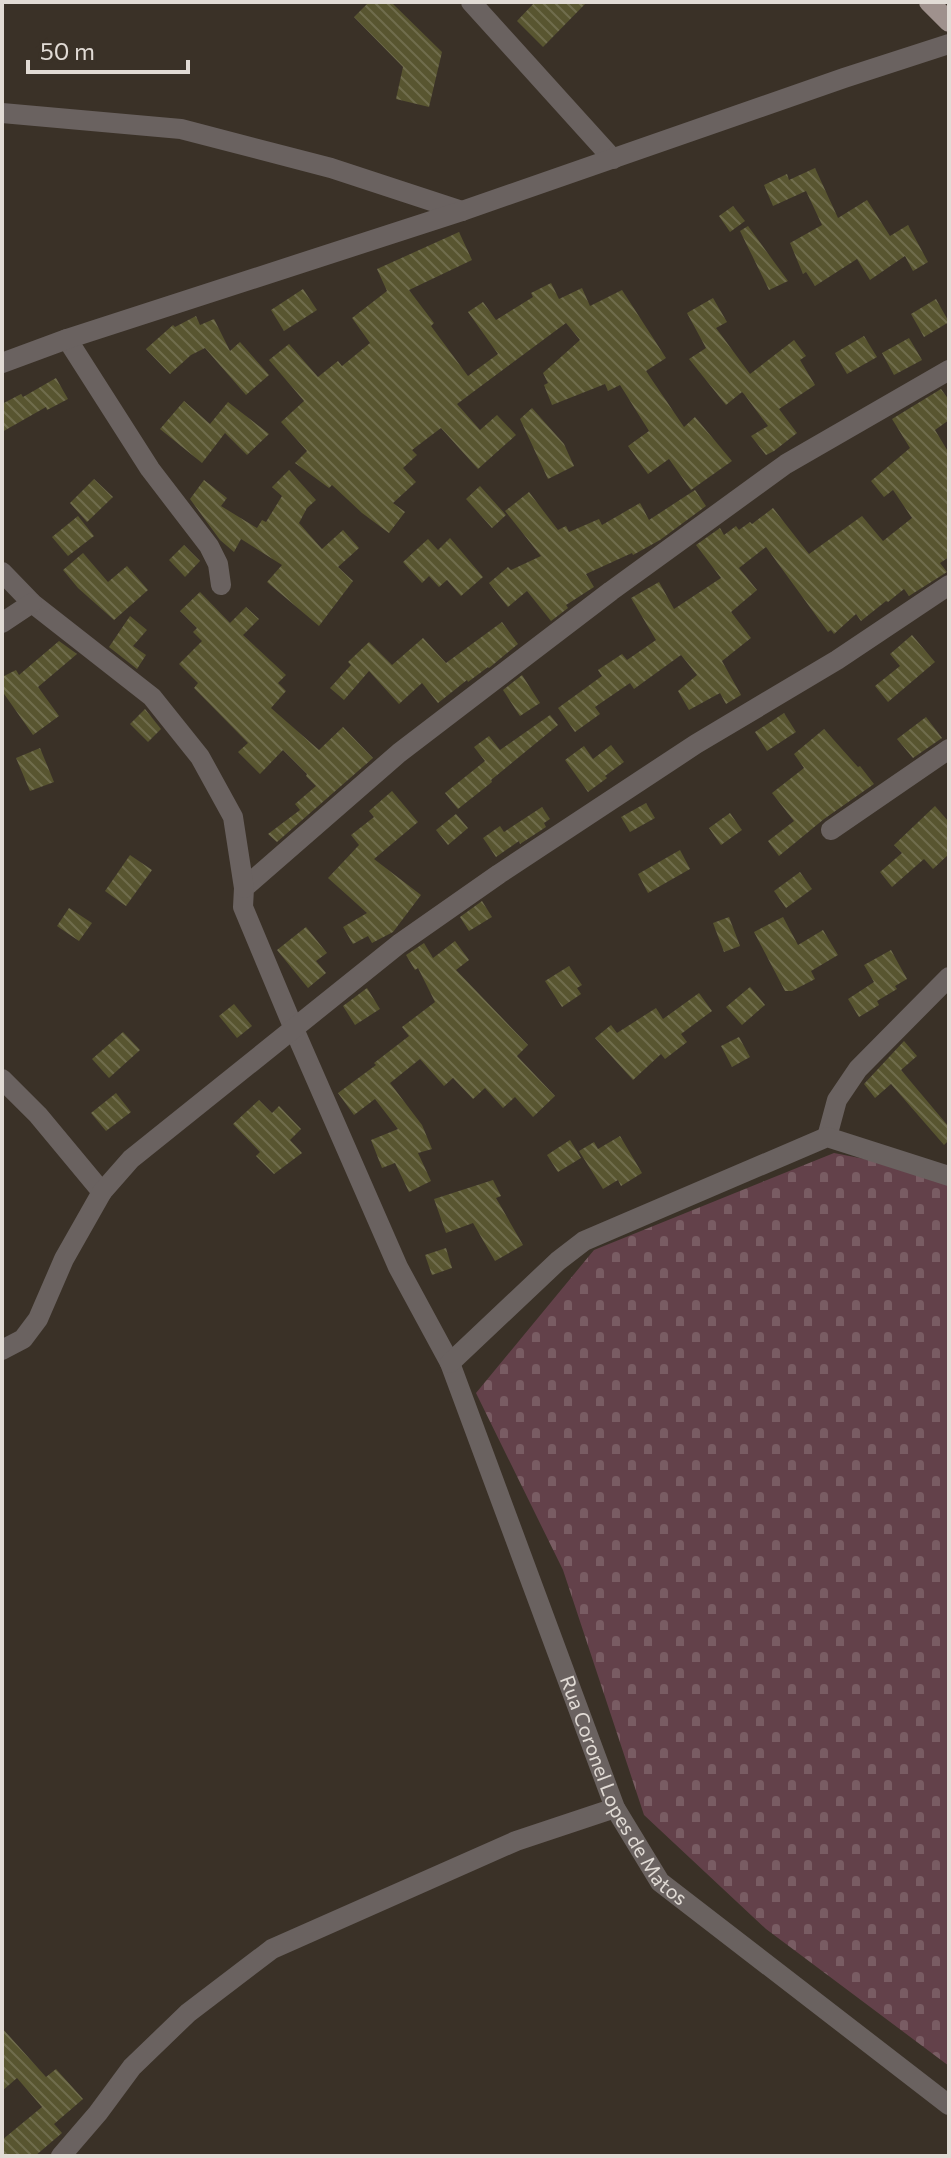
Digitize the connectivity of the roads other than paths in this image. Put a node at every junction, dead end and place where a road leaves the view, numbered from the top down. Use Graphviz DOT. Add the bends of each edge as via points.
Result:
graph roads {
  1 [pos="471,2"];
  2 [pos="929,2"];
  3 [pos="949,22"];
  4 [pos="949,44"];
  5 [pos="2,113"];
  6 [pos="613,159"];
  7 [pos="462,211"];
  8 [pos="67,339"];
  9 [pos="2,363"];
  10 [pos="949,370"];
  11 [pos="2,572"];
  12 [pos="221,585"];
  13 [pos="949,585"];
  14 [pos="32,603"];
  15 [pos="2,623"];
  16 [pos="949,749"];
  17 [pos="831,830"];
  18 [pos="244,888"];
  19 [pos="949,977"];
  20 [pos="294,1029"];
  21 [pos="2,1079"];
  22 [pos="827,1137"];
  23 [pos="949,1176"];
  24 [pos="102,1192"];
  25 [pos="2,1350"];
  26 [pos="450,1363"];
  27 [pos="615,1808"];
  28 [pos="949,2105"];
  29 [pos="61,2156"];
  1 -- 6 [label="street"];
  2 -- 3 [label="main road"];
  4 -- 6 [label="street"];
  5 -- 7 [label="street" via="181,129 331,168"];
  6 -- 7 [label="street"];
  7 -- 8 [label="street"];
  8 -- 9 [label="street"];
  8 -- 12 [label="street" via="150,469 209,546"];
  10 -- 18 [label="street" via="786,464 611,591 399,753"];
  11 -- 14 [label="street, Rua Coronel Lopes de Matos"];
  13 -- 20 [label="street" via="499,874 399,944"];
  14 -- 15 [label="street"];
  14 -- 18 [label="street, Rua Coronel Lopes de Matos" via="152,697 200,757 233,817"];
  16 -- 17 [label="street"];
  18 -- 20 [label="street, Rua Coronel Lopes de Matos" via="243,907"];
  19 -- 22 [label="street" via="858,1069 837,1100"];
  20 -- 24 [label="street" via="131,1159"];
  20 -- 26 [label="street, Rua Coronel Lopes de Matos" via="398,1267"];
  21 -- 24 [label="street"];
  22 -- 23 [label="street"];
  22 -- 26 [label="street" via="584,1241"];
  24 -- 25 [label="street" via="38,1319 23,1339"];
  26 -- 27 [label="street, Rua Coronel Lopes de Matos"];
  27 -- 28 [label="street, Rua Coronel Lopes de Matos" via="660,1882"];
  27 -- 29 [label="street" via="516,1841 272,1949 188,2013 132,2067"];
}
